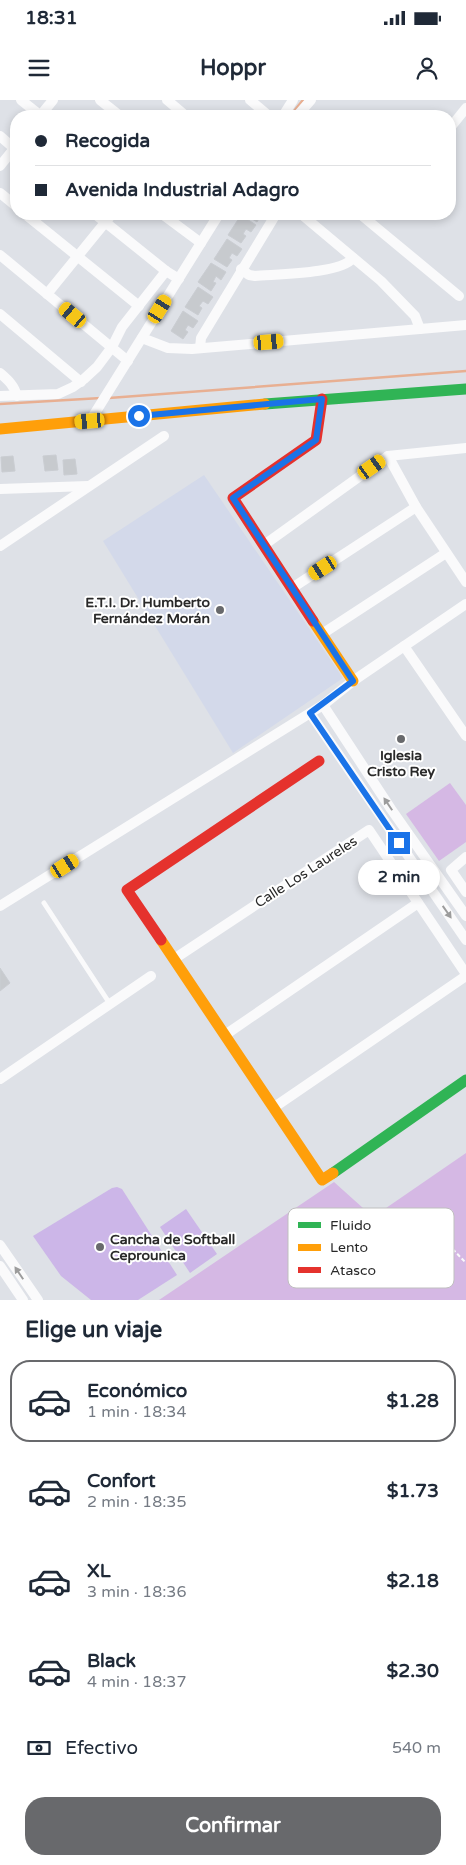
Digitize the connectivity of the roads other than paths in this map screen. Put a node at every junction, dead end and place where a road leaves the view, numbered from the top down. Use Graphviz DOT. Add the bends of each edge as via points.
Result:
graph roads {
  1 [pos="21,100"];
  2 [pos="100,100"];
  3 [pos="168,100"];
  4 [pos="250,100"];
  5 [pos="311,100"];
  6 [pos="466,108"];
  7 [pos="34,110"];
  8 [pos="112,110"];
  9 [pos="179,110"];
  10 [pos="262,110"];
  11 [pos="302,110"];
  12 [pos="456,120"];
  13 [pos="10,155"];
  14 [pos="0,166"];
  15 [pos="0,193"];
  16 [pos="10,201"];
  17 [pos="32,220"];
  18 [pos="106,220"];
  19 [pos="110,220"];
  20 [pos="170,220"];
  21 [pos="215,220"];
  22 [pos="272,220"];
  23 [pos="308,220"];
  24 [pos="367,220"];
  25 [pos="201,242"];
  26 [pos="0,255"];
  27 [pos="77,257"];
  28 [pos="354,258"];
  29 [pos="241,269"];
  30 [pos="166,271"];
  31 [pos="179,279"];
  32 [pos="47,294"];
  33 [pos="459,296"];
  34 [pos="138,306"];
  35 [pos="0,314"];
  36 [pos="466,325"];
  37 [pos="420,329"];
  38 [pos="142,338"];
  39 [pos="112,347"];
  40 [pos="200,348"];
  41 [pos="128,361"];
  42 [pos="0,373"];
  43 [pos="81,382"];
  44 [pos="466,389"];
  45 [pos="0,396"];
  46 [pos="16,396"];
  47 [pos="322,399"];
  48 [pos="90,421"];
  49 [pos="0,429"];
  50 [pos="164,436"];
  51 [pos="466,448"];
  52 [pos="388,456"];
  53 [pos="89,486"];
  54 [pos="0,489"];
  55 [pos="416,507"];
  56 [pos="264,545"];
  57 [pos="0,546"];
  58 [pos="446,553"];
  59 [pos="466,582"];
  60 [pos="292,588"];
  61 [pos="466,604"];
  62 [pos="322,634"];
  63 [pos="404,646"];
  64 [pos="353,681"];
  65 [pos="323,705"];
  66 [pos="310,713"];
  67 [pos="466,736"];
  68 [pos="319,761"];
  69 [pos="466,857"];
  70 [pos="466,892"];
  71 [pos="44,903"];
  72 [pos="418,903"];
  73 [pos="0,906"];
  74 [pos="466,916"];
  75 [pos="466,940"];
  76 [pos="174,959"];
  77 [pos="466,975"];
  78 [pos="151,976"];
  79 [pos="110,1004"];
  80 [pos="225,1036"];
  81 [pos="0,1079"];
  82 [pos="466,1080"];
  83 [pos="273,1108"];
  84 [pos="0,1245"];
  85 [pos="0,1266"];
  86 [pos="23,1300"];
  87 [pos="38,1300"];
  1 -- 7 [label="street"];
  2 -- 8 [label="street"];
  3 -- 9 [label="street"];
  4 -- 10 [label="street"];
  5 -- 11 [label="street"];
  6 -- 12 [label="street"];
  13 -- 14 [label="street"];
  15 -- 16 [label="street"];
  17 -- 27 [label="street"];
  18 -- 27 [label="street"];
  19 -- 30 [label="street"];
  20 -- 25 [label="street"];
  21 -- 25 [label="street"];
  22 -- 29 [label="street"];
  23 -- 28 [label="street"];
  24 -- 33 [label="street"];
  25 -- 31 [label="street"];
  26 -- 32 [label="street"];
  27 -- 32 [label="street"];
  27 -- 34 [label="street"];
  28 -- 29 [label="street" via="347,265 329,270 255,276"];
  28 -- 37 [label="street" via="415,316"];
  29 -- 40 [label="street" via="201,338"];
  30 -- 31 [label="street"];
  30 -- 34 [label="street"];
  31 -- 38 [label="street"];
  32 -- 39 [label="street"];
  34 -- 39 [label="street"];
  35 -- 43 [label="street"];
  36 -- 37 [label="street"];
  37 -- 40 [label="street"];
  38 -- 40 [label="street" via="168,348"];
  38 -- 41 [label="street"];
  39 -- 41 [label="street"];
  39 -- 43 [label="street"];
  41 -- 48 [label="street"];
  42 -- 46 [label="street" via="10,381"];
  43 -- 46 [label="street" via="58,394"];
  44 -- 47 [label="street"];
  45 -- 46 [label="street"];
  47 -- 48 [label="street"];
  47 -- 56 [label="street" via="316,440 233,498"];
  48 -- 49 [label="street"];
  50 -- 53 [label="street"];
  51 -- 52 [label="street"];
  52 -- 55 [label="street"];
  52 -- 56 [label="street"];
  53 -- 54 [label="street"];
  53 -- 57 [label="street"];
  55 -- 58 [label="street"];
  55 -- 60 [label="street"];
  56 -- 60 [label="street"];
  58 -- 59 [label="street"];
  58 -- 62 [label="street"];
  60 -- 62 [label="street"];
  61 -- 63 [label="street"];
  62 -- 64 [label="street"];
  63 -- 64 [label="street"];
  63 -- 67 [label="street"];
  64 -- 65 [label="street"];
  65 -- 66 [label="street"];
  74 -- 65 [label="street, one-way"];
  66 -- 73 [label="street"];
  66 -- 75 [label="street, one-way"];
  68 -- 76 [label="street" via="127,890"];
  69 -- 70 [label="street" via="451,870"];
  71 -- 79 [label="lane"];
  72 -- 76 [label="street, Calle Los Laureles" via="369,830"];
  72 -- 77 [label="street, Calle Los Laureles"];
  72 -- 80 [label="street"];
  76 -- 80 [label="street"];
  77 -- 83 [label="street"];
  78 -- 79 [label="street"];
  79 -- 81 [label="street"];
  80 -- 83 [label="street"];
  82 -- 83 [label="street" via="322,1180"];
  87 -- 84 [label="street, one-way"];
  85 -- 86 [label="street"];
}
